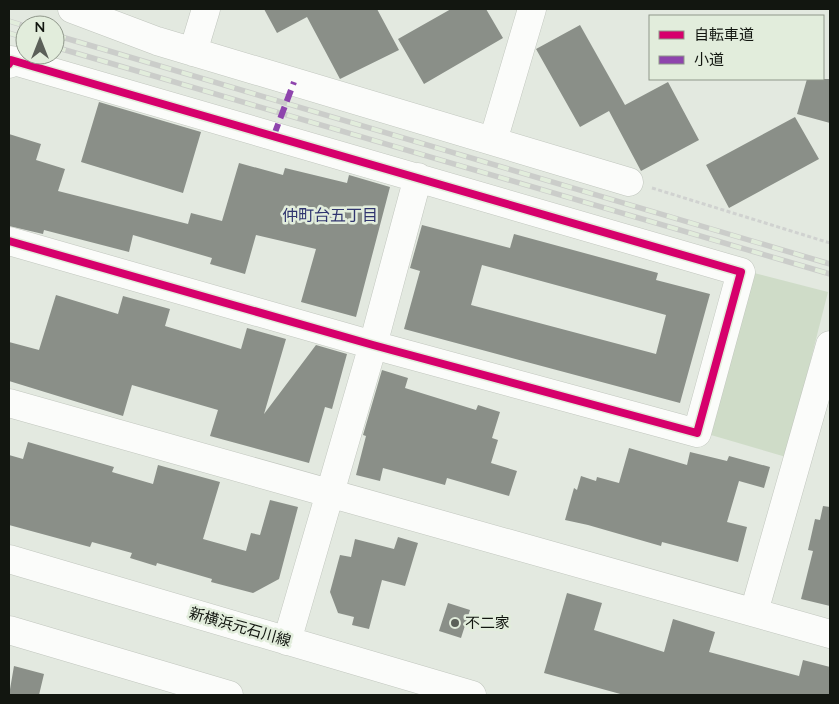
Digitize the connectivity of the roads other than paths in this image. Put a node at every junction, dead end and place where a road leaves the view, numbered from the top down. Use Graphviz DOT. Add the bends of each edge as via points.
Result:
graph roads {
  1 [pos="72,9"];
  2 [pos="206,9"];
  3 [pos="532,9"];
  4 [pos="193,52"];
  5 [pos="9,64"];
  6 [pos="492,141"];
  7 [pos="418,176"];
  8 [pos="629,182"];
  9 [pos="9,241"];
  10 [pos="373,345"];
  11 [pos="830,346"];
  12 [pos="9,403"];
  13 [pos="330,494"];
  14 [pos="9,560"];
  15 [pos="754,612"];
  16 [pos="9,630"];
  17 [pos="830,634"];
  18 [pos="287,641"];
  19 [pos="227,695"];
  20 [pos="472,695"];
  1 -- 4 [label="street"];
  2 -- 4 [label="street"];
  3 -- 6 [label="street"];
  4 -- 6 [label="street"];
  5 -- 7 [label="street" via="11,60"];
  6 -- 8 [label="street"];
  7 -- 10 [label="street"];
  7 -- 10 [label="street" via="741,272 739,281 697,433"];
  9 -- 10 [label="street"];
  10 -- 13 [label="street"];
  11 -- 15 [label="street"];
  12 -- 13 [label="street"];
  13 -- 15 [label="street"];
  13 -- 18 [label="street"];
  14 -- 18 [label="street, 新横浜元石川線"];
  15 -- 17 [label="street"];
  16 -- 19 [label="street"];
  18 -- 20 [label="street, 新横浜元石川線"];
}
